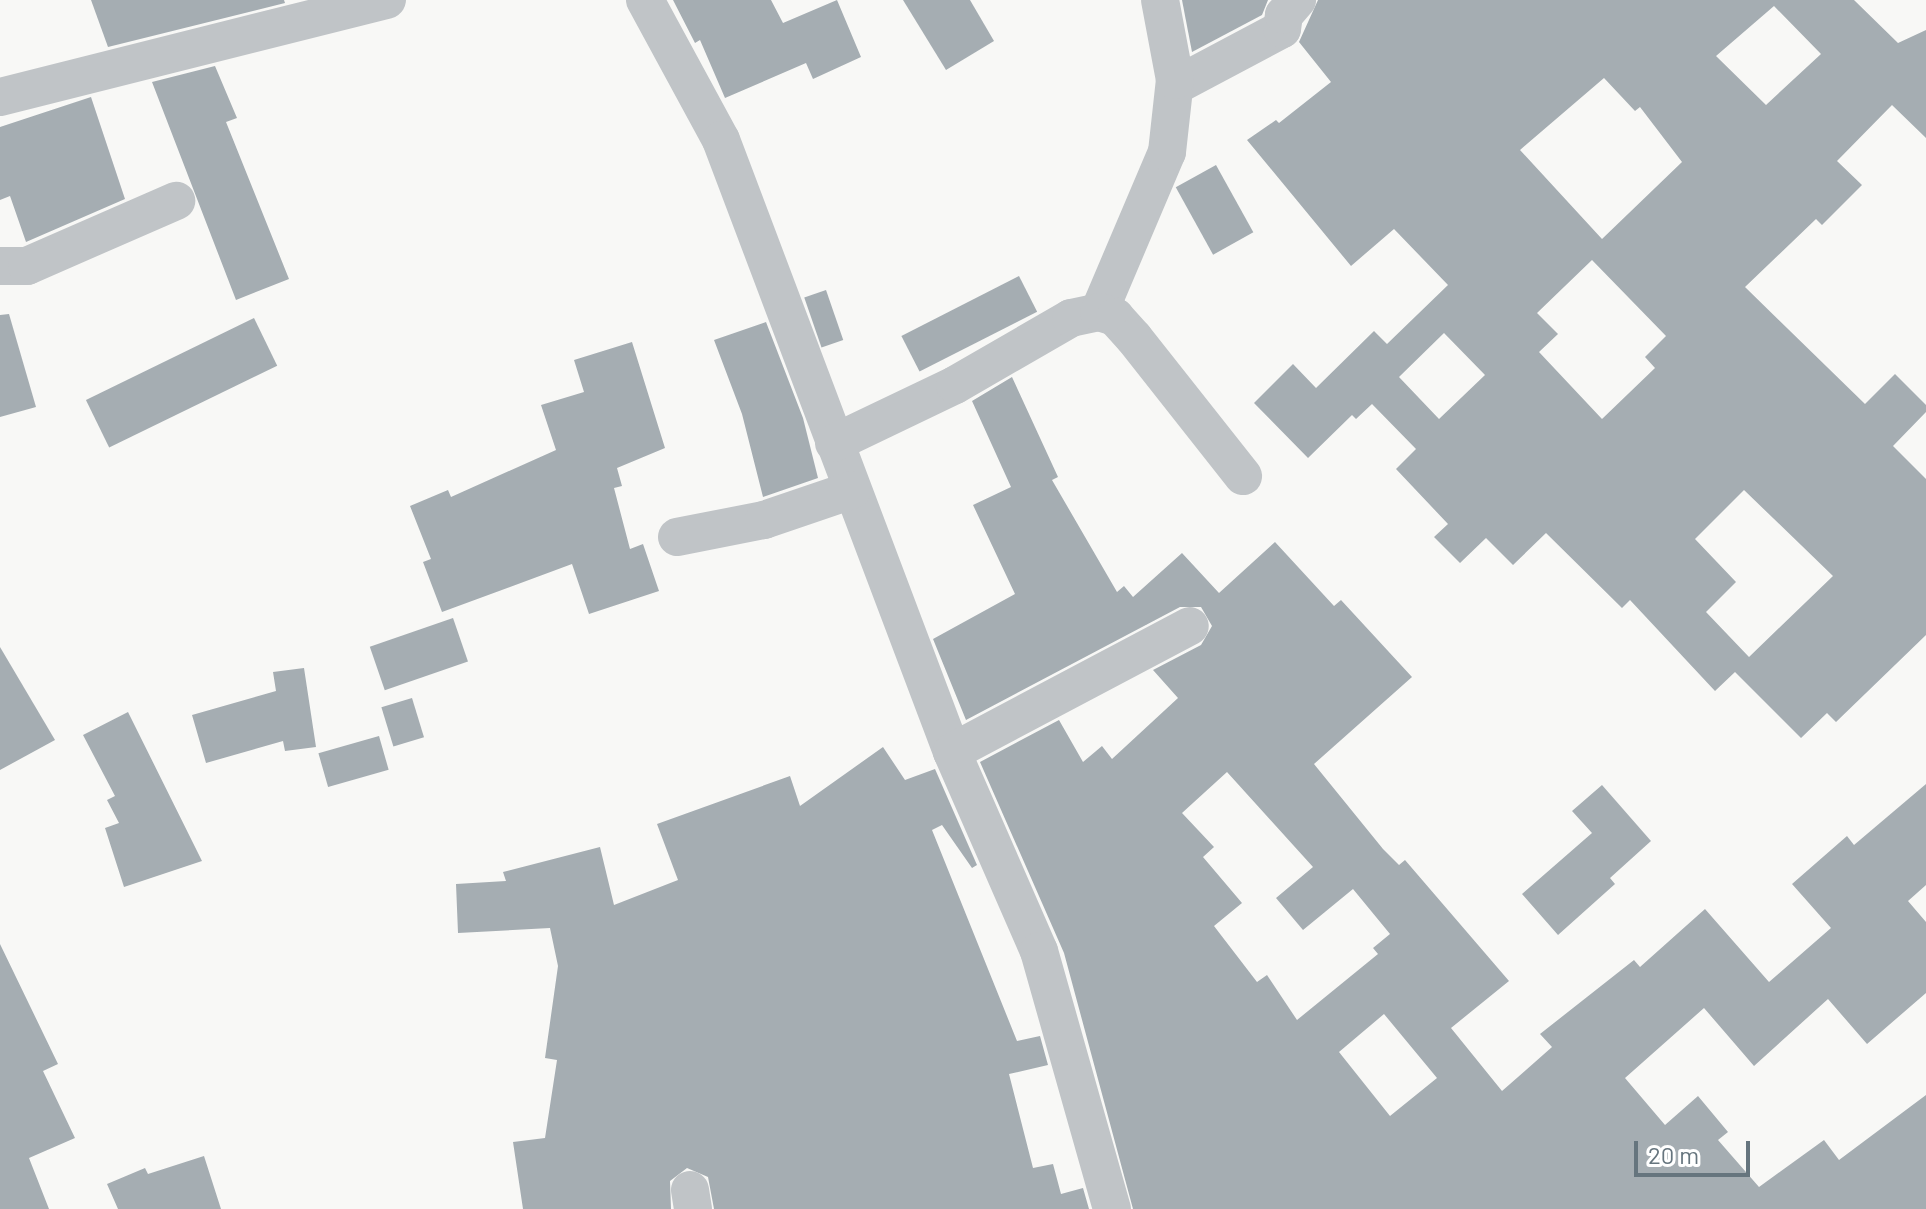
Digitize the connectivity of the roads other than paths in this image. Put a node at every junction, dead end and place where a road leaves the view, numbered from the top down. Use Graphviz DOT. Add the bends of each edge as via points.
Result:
graph roads {
  1 [pos="387,0"];
  2 [pos="645,0"];
  3 [pos="1160,0"];
  4 [pos="1297,0"];
  5 [pos="1175,86"];
  6 [pos="0,97"];
  7 [pos="176,201"];
  8 [pos="0,266"];
  9 [pos="1099,312"];
  10 [pos="834,443"];
  11 [pos="1243,476"];
  12 [pos="852,490"];
  13 [pos="677,537"];
  14 [pos="1190,626"];
  15 [pos="952,752"];
  16 [pos="1112,1209"];
  1 -- 6 [label="street"];
  2 -- 10 [label="street" via="721,140"];
  3 -- 5 [label="street"];
  4 -- 5 [label="street" via="1284,15 1282,29"];
  5 -- 9 [label="street" via="1167,152"];
  7 -- 8 [label="street" via="27,266"];
  9 -- 10 [label="street" via="1071,318 955,385"];
  9 -- 11 [label="street" via="1115,317 1134,338"];
  10 -- 12 [label="street"];
  12 -- 13 [label="street" via="764,520"];
  12 -- 15 [label="street"];
  14 -- 15 [label="street"];
  15 -- 16 [label="street" via="1039,951"];
}
